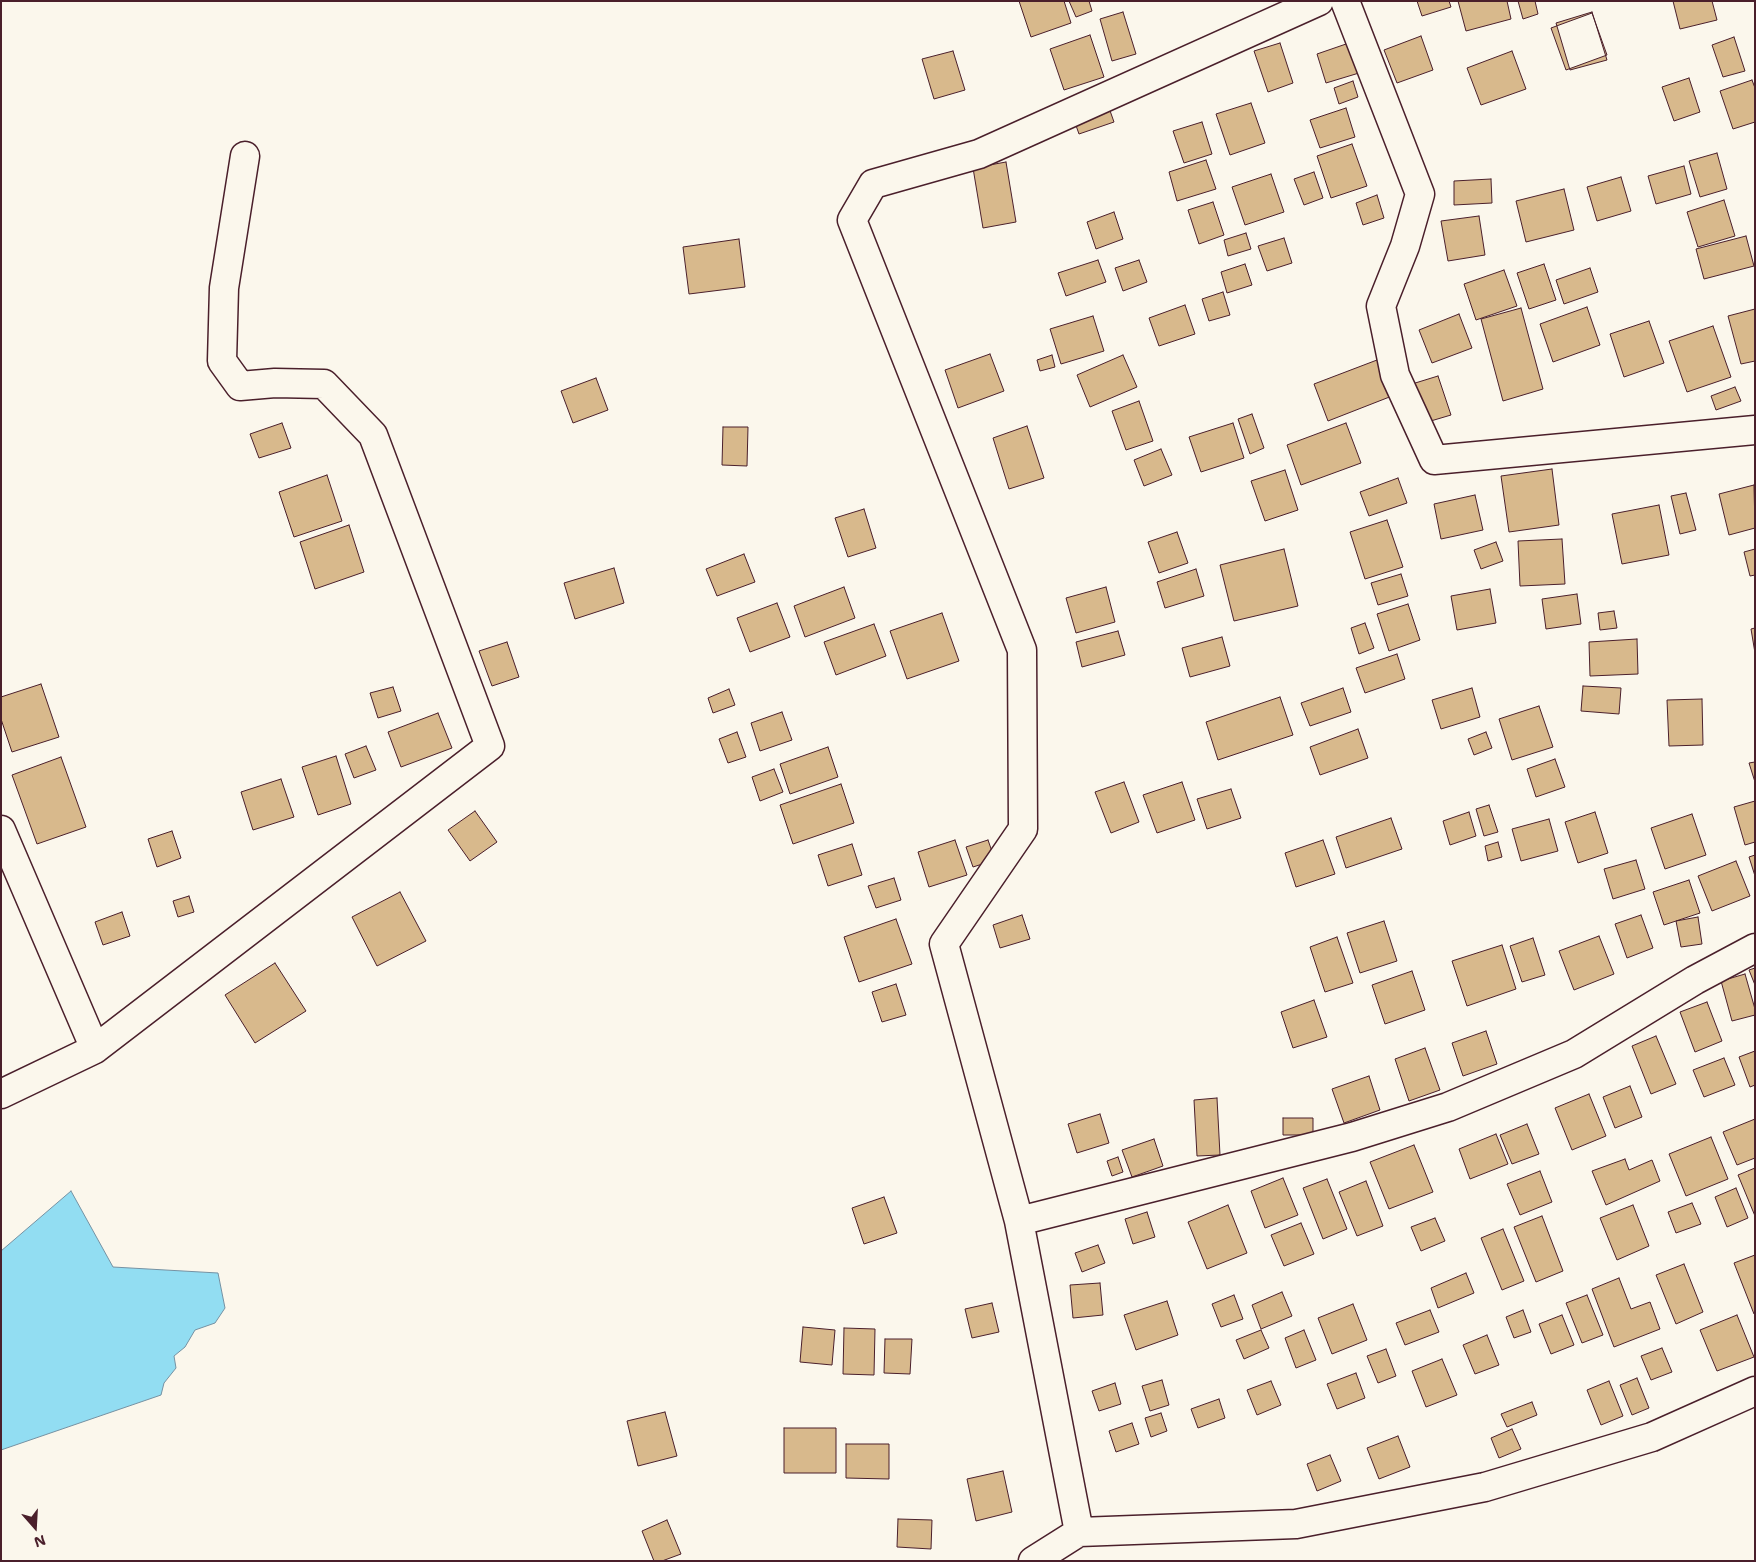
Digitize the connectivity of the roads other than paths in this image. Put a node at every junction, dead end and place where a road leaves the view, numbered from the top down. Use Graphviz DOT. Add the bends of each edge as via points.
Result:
graph roads {
  1 [pos="1319,1"];
  2 [pos="1345,1"];
  3 [pos="245,156"];
  4 [pos="1755,430"];
  5 [pos="1,830"];
  6 [pos="1755,948"];
  7 [pos="95,1049"];
  8 [pos="1,1094"];
  9 [pos="1019,1221"];
  10 [pos="1755,1391"];
  11 [pos="1079,1532"];
  12 [pos="1033,1561"];
  1 -- 9 [label="street" via="979,154 873,184 852,220 1022,650 1023,830 944,944"];
  2 -- 4 [label="street" via="1420,194 1405,246 1381,306 1395,375 1434,460"];
  3 -- 7 [label="street" via="224,288 222,361 240,386 324,384 373,435 490,746"];
  5 -- 7 [label="street"];
  6 -- 9 [label="street" via="1695,980 1574,1054 1448,1107 1352,1137"];
  7 -- 8 [label="street"];
  9 -- 11 [label="street"];
  10 -- 11 [label="street" via="1652,1437 1485,1486 1296,1524"];
  11 -- 12 [label="street"];
}
